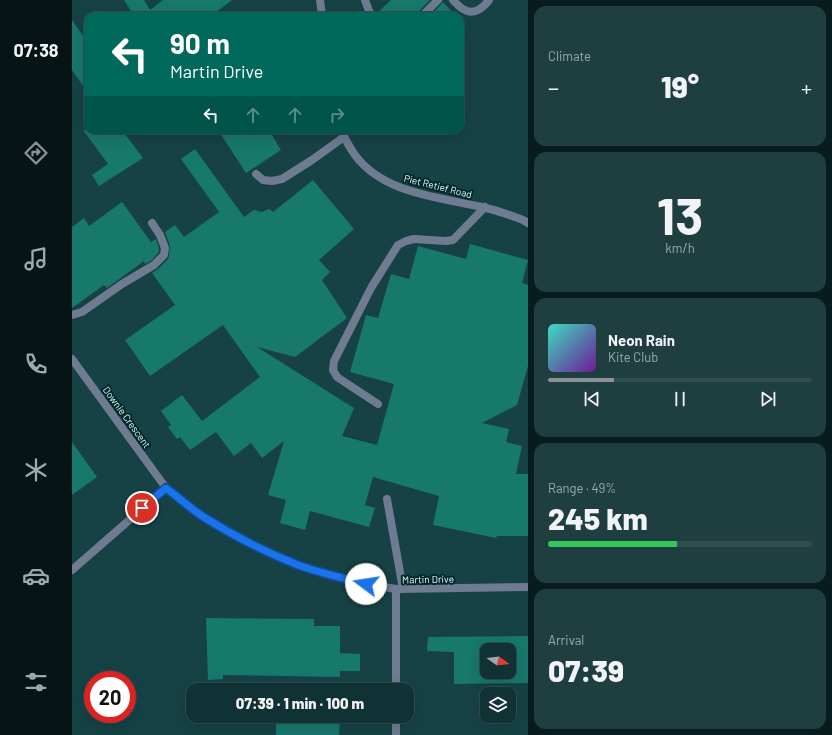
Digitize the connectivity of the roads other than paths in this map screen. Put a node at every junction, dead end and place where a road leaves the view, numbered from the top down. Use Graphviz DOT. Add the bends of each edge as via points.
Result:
graph roads {
  1 [pos="320,0"];
  2 [pos="365,0"];
  3 [pos="438,0"];
  4 [pos="453,0"];
  5 [pos="489,0"];
  6 [pos="322,12"];
  7 [pos="370,12"];
  8 [pos="426,12"];
  9 [pos="342,134"];
  10 [pos="344,134"];
  11 [pos="256,174"];
  12 [pos="485,207"];
  13 [pos="152,223"];
  14 [pos="528,223"];
  15 [pos="72,315"];
  16 [pos="72,359"];
  17 [pos="378,404"];
  18 [pos="166,488"];
  19 [pos="387,499"];
  20 [pos="72,570"];
  21 [pos="528,587"];
  22 [pos="400,589"];
  23 [pos="396,683"];
  24 [pos="396,723"];
  25 [pos="396,735"];
  1 -- 6 [label="street"];
  2 -- 7 [label="street"];
  3 -- 8 [label="street"];
  4 -- 5 [label="street" via="469,12 477,11"];
  9 -- 11 [label="street" via="312,160 282,179 263,180"];
  10 -- 12 [label="street, Piet Retief Road" via="361,163 385,181 416,192"];
  12 -- 14 [label="street, Piet Retief Road"];
  12 -- 17 [label="street" via="452,240 414,239 398,245 371,288 334,361 333,370 337,377"];
  13 -- 15 [label="street" via="165,248 164,255 154,265 82,312"];
  16 -- 18 [label="street, Downie Crescent"];
  18 -- 20 [label="street"];
  18 -- 22 [label="street, Martin Drive" via="201,515 244,540 298,565 366,584"];
  19 -- 22 [label="street"];
  21 -- 22 [label="street, Martin Drive"];
  22 -- 23 [label="street"];
  24 -- 25 [label="street"];
}
